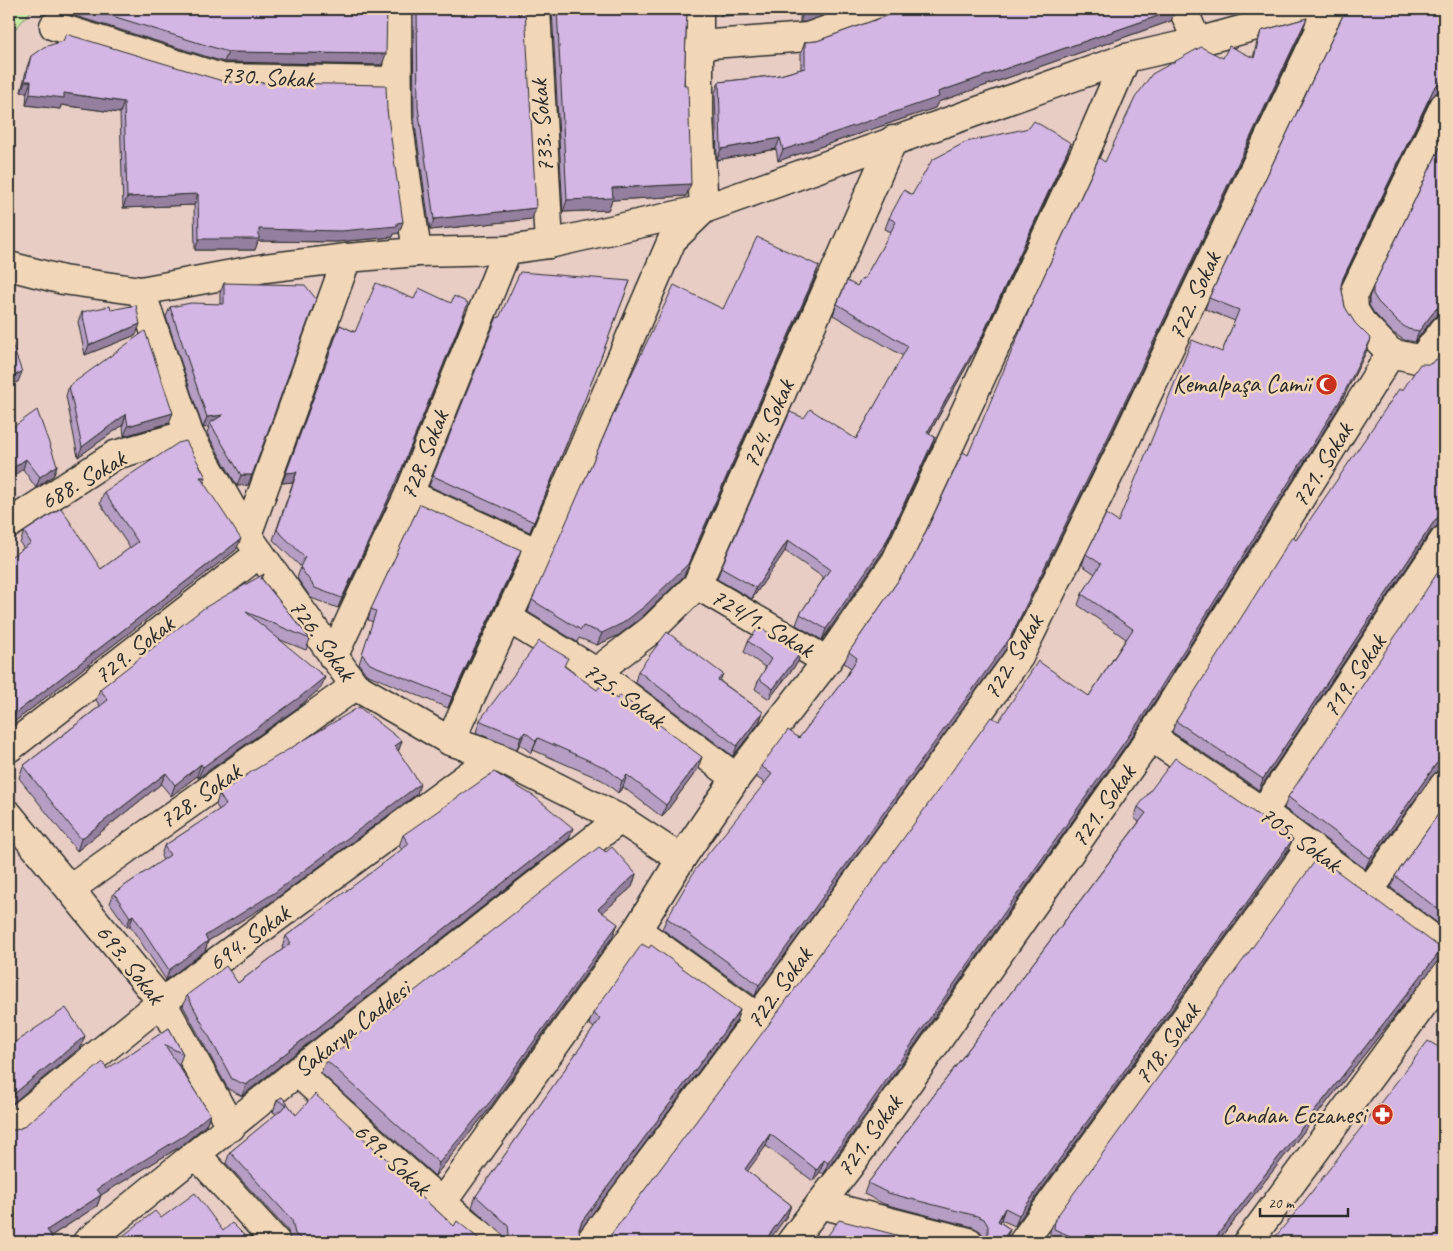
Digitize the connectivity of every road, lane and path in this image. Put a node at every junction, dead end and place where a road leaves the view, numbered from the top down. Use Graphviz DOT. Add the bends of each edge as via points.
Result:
graph roads {
  1 [pos="397,9"];
  2 [pos="536,9"];
  3 [pos="699,9"];
  4 [pos="884,9"];
  5 [pos="1183,9"];
  6 [pos="1318,9"];
  7 [pos="1330,9"];
  8 [pos="54,26"];
  9 [pos="1197,42"];
  10 [pos="698,45"];
  11 [pos="1126,58"];
  12 [pos="397,81"];
  13 [pos="1444,106"];
  14 [pos="893,140"];
  15 [pos="704,209"];
  16 [pos="549,244"];
  17 [pos="507,250"];
  18 [pos="416,252"];
  19 [pos="347,258"];
  20 [pos="9,266"];
  21 [pos="141,291"];
  22 [pos="1444,330"];
  23 [pos="1391,353"];
  24 [pos="189,434"];
  25 [pos="409,494"];
  26 [pos="9,524"];
  27 [pos="1444,540"];
  28 [pos="254,544"];
  29 [pos="538,553"];
  30 [pos="697,585"];
  31 [pos="508,618"];
  32 [pos="333,657"];
  33 [pos="827,661"];
  34 [pos="596,672"];
  35 [pos="355,686"];
  36 [pos="1151,737"];
  37 [pos="450,741"];
  38 [pos="9,748"];
  39 [pos="495,756"];
  40 [pos="736,778"];
  41 [pos="1444,785"];
  42 [pos="1263,812"];
  43 [pos="9,814"];
  44 [pos="620,819"];
  45 [pos="1311,846"];
  46 [pos="681,859"];
  47 [pos="70,889"];
  48 [pos="1369,891"];
  49 [pos="637,930"];
  50 [pos="1444,947"];
  51 [pos="1444,976"];
  52 [pos="162,1002"];
  53 [pos="758,1018"];
  54 [pos="297,1072"];
  55 [pos="9,1126"];
  56 [pos="231,1127"];
  57 [pos="196,1154"];
  58 [pos="441,1204"];
  59 [pos="820,1204"];
  60 [pos="87,1242"];
  61 [pos="276,1242"];
  62 [pos="490,1242"];
  63 [pos="590,1242"];
  64 [pos="791,1242"];
  65 [pos="969,1242"];
  66 [pos="1023,1242"];
  67 [pos="1248,1242"];
  1 -- 12 [label="street"];
  2 -- 16 [label="street, 733. Sokak"];
  3 -- 10 [label="street"];
  4 -- 10 [label="street" via="808,37"];
  5 -- 9 [label="street"];
  6 -- 9 [label="street"];
  7 -- 53 [label="street, 722. Sokak" via="1122,450 1019,657"];
  8 -- 12 [label="street, 730. Sokak" via="222,78"];
  9 -- 11 [label="street"];
  10 -- 15 [label="street"];
  11 -- 14 [label="street"];
  11 -- 33 [label="street" via="896,562"];
  12 -- 18 [label="street" via="398,119"];
  13 -- 23 [label="street" via="1353,295 1354,310 1362,323"];
  14 -- 15 [label="street"];
  14 -- 30 [label="street, 724. Sokak"];
  15 -- 16 [label="street"];
  15 -- 29 [label="street" via="672,240"];
  16 -- 17 [label="street"];
  17 -- 18 [label="street"];
  17 -- 25 [label="street, 728. Sokak"];
  18 -- 19 [label="street"];
  19 -- 21 [label="street" via="265,268"];
  19 -- 28 [label="street"];
  20 -- 21 [label="street" via="64,280"];
  21 -- 24 [label="street, 726. Sokak"];
  22 -- 23 [label="street" via="1421,360"];
  23 -- 36 [label="street, 721. Sokak"];
  24 -- 26 [label="street, 688. Sokak" via="115,455"];
  24 -- 28 [label="street, 726. Sokak"];
  25 -- 29 [label="street"];
  25 -- 32 [label="street, 728. Sokak"];
  27 -- 42 [label="street, 719. Sokak"];
  28 -- 32 [label="street, 726. Sokak"];
  28 -- 38 [label="street, 729. Sokak"];
  29 -- 31 [label="street"];
  30 -- 33 [label="street, 724/1. Sokak"];
  30 -- 34 [label="street, 724. Sokak" via="651,630"];
  31 -- 34 [label="street, 725. Sokak"];
  31 -- 37 [label="street"];
  32 -- 35 [label="street, 726. Sokak"];
  33 -- 40 [label="street"];
  34 -- 40 [label="street, 725. Sokak"];
  35 -- 37 [label="street, 726. Sokak"];
  35 -- 47 [label="street, 728. Sokak"];
  36 -- 42 [label="street, 705. Sokak"];
  36 -- 59 [label="street, 721. Sokak"];
  37 -- 39 [label="street, 726. Sokak"];
  39 -- 44 [label="street, 726. Sokak"];
  39 -- 52 [label="street, 694. Sokak"];
  40 -- 46 [label="street"];
  41 -- 48 [label="street"];
  42 -- 45 [label="street, 705. Sokak"];
  43 -- 47 [label="street, 693. Sokak"];
  44 -- 46 [label="street, 726. Sokak"];
  44 -- 54 [label="street, Sakarya Caddesi"];
  45 -- 48 [label="street, 705. Sokak"];
  45 -- 66 [label="street, 718. Sokak"];
  46 -- 49 [label="street"];
  47 -- 52 [label="street, 693. Sokak"];
  48 -- 50 [label="street, 705. Sokak"];
  49 -- 53 [label="street"];
  49 -- 58 [label="street"];
  51 -- 67 [label="street"];
  52 -- 55 [label="street, 694. Sokak"];
  52 -- 56 [label="street, 693. Sokak"];
  53 -- 63 [label="street, 722. Sokak"];
  54 -- 56 [label="street, Sakarya Caddesi"];
  54 -- 58 [label="street, 699. Sokak"];
  56 -- 57 [label="street, Sakarya Caddesi"];
  57 -- 60 [label="street, Sakarya Caddesi"];
  57 -- 61 [label="street"];
  58 -- 62 [label="street, 699. Sokak"];
  59 -- 64 [label="street, 721. Sokak"];
  59 -- 65 [label="street"];
}
